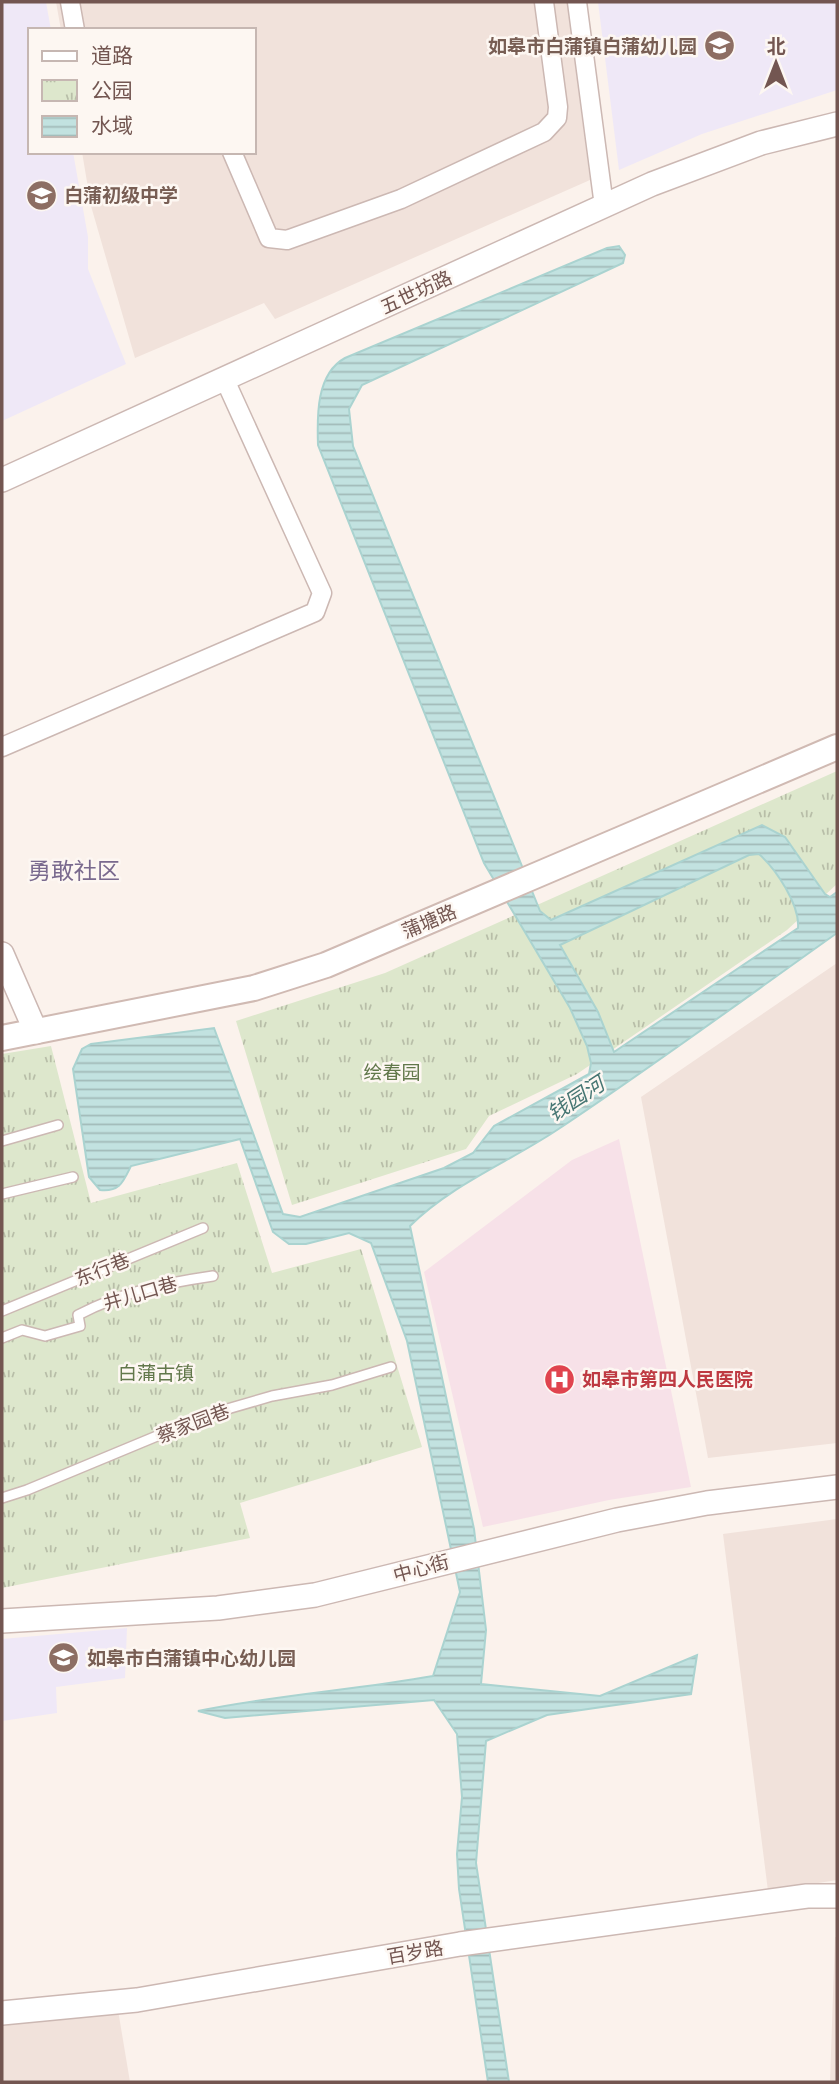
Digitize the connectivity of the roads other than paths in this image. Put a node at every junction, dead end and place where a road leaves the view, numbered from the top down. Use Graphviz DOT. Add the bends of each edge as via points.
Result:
graph roads {
  1 [pos="70,2"];
  2 [pos="544,2"];
  3 [pos="577,2"];
  4 [pos="75,28"];
  5 [pos="837,124"];
  6 [pos="233,154"];
  7 [pos="604,206"];
  8 [pos="225,380"];
  9 [pos="2,480"];
  10 [pos="2,747"];
  11 [pos="837,747"];
  12 [pos="2,954"];
  13 [pos="36,1032"];
  14 [pos="2,1038"];
  15 [pos="58,1125"];
  16 [pos="2,1142"];
  17 [pos="73,1177"];
  18 [pos="2,1195"];
  19 [pos="202,1228"];
  20 [pos="213,1276"];
  21 [pos="2,1311"];
  22 [pos="2,1338"];
  23 [pos="391,1367"];
  24 [pos="837,1487"];
  25 [pos="2,1498"];
  26 [pos="2,1621"];
  27 [pos="835,1897"];
  28 [pos="2,2013"];
  1 -- 4 [label="street"];
  2 -- 6 [label="street" via="558,107 557,118 544,132 401,199 276,241 269,238"];
  3 -- 7 [label="street"];
  5 -- 7 [label="street, 五世坊路" via="761,143"];
  7 -- 8 [label="street, 五世坊路"];
  8 -- 9 [label="street, 五世坊路"];
  8 -- 10 [label="street" via="322,593 315,612"];
  11 -- 13 [label="main road, 蒲塘路" via="326,965 254,988"];
  12 -- 13 [label="street"];
  13 -- 14 [label="main road, 蒲塘路"];
  15 -- 16 [label="lane"];
  17 -- 18 [label="lane"];
  19 -- 21 [label="lane, 东行巷"];
  20 -- 22 [label="lane, 井儿口巷" via="110,1298 79,1315 80,1326 45,1336 22,1330"];
  23 -- 25 [label="lane, 蔡家园巷" via="210,1414"];
  24 -- 26 [label="street, 中心街" via="707,1503 486,1551 315,1595"];
  27 -- 28 [label="street, 百岁路" via="807,1896 460,1944 137,2000"];
}
